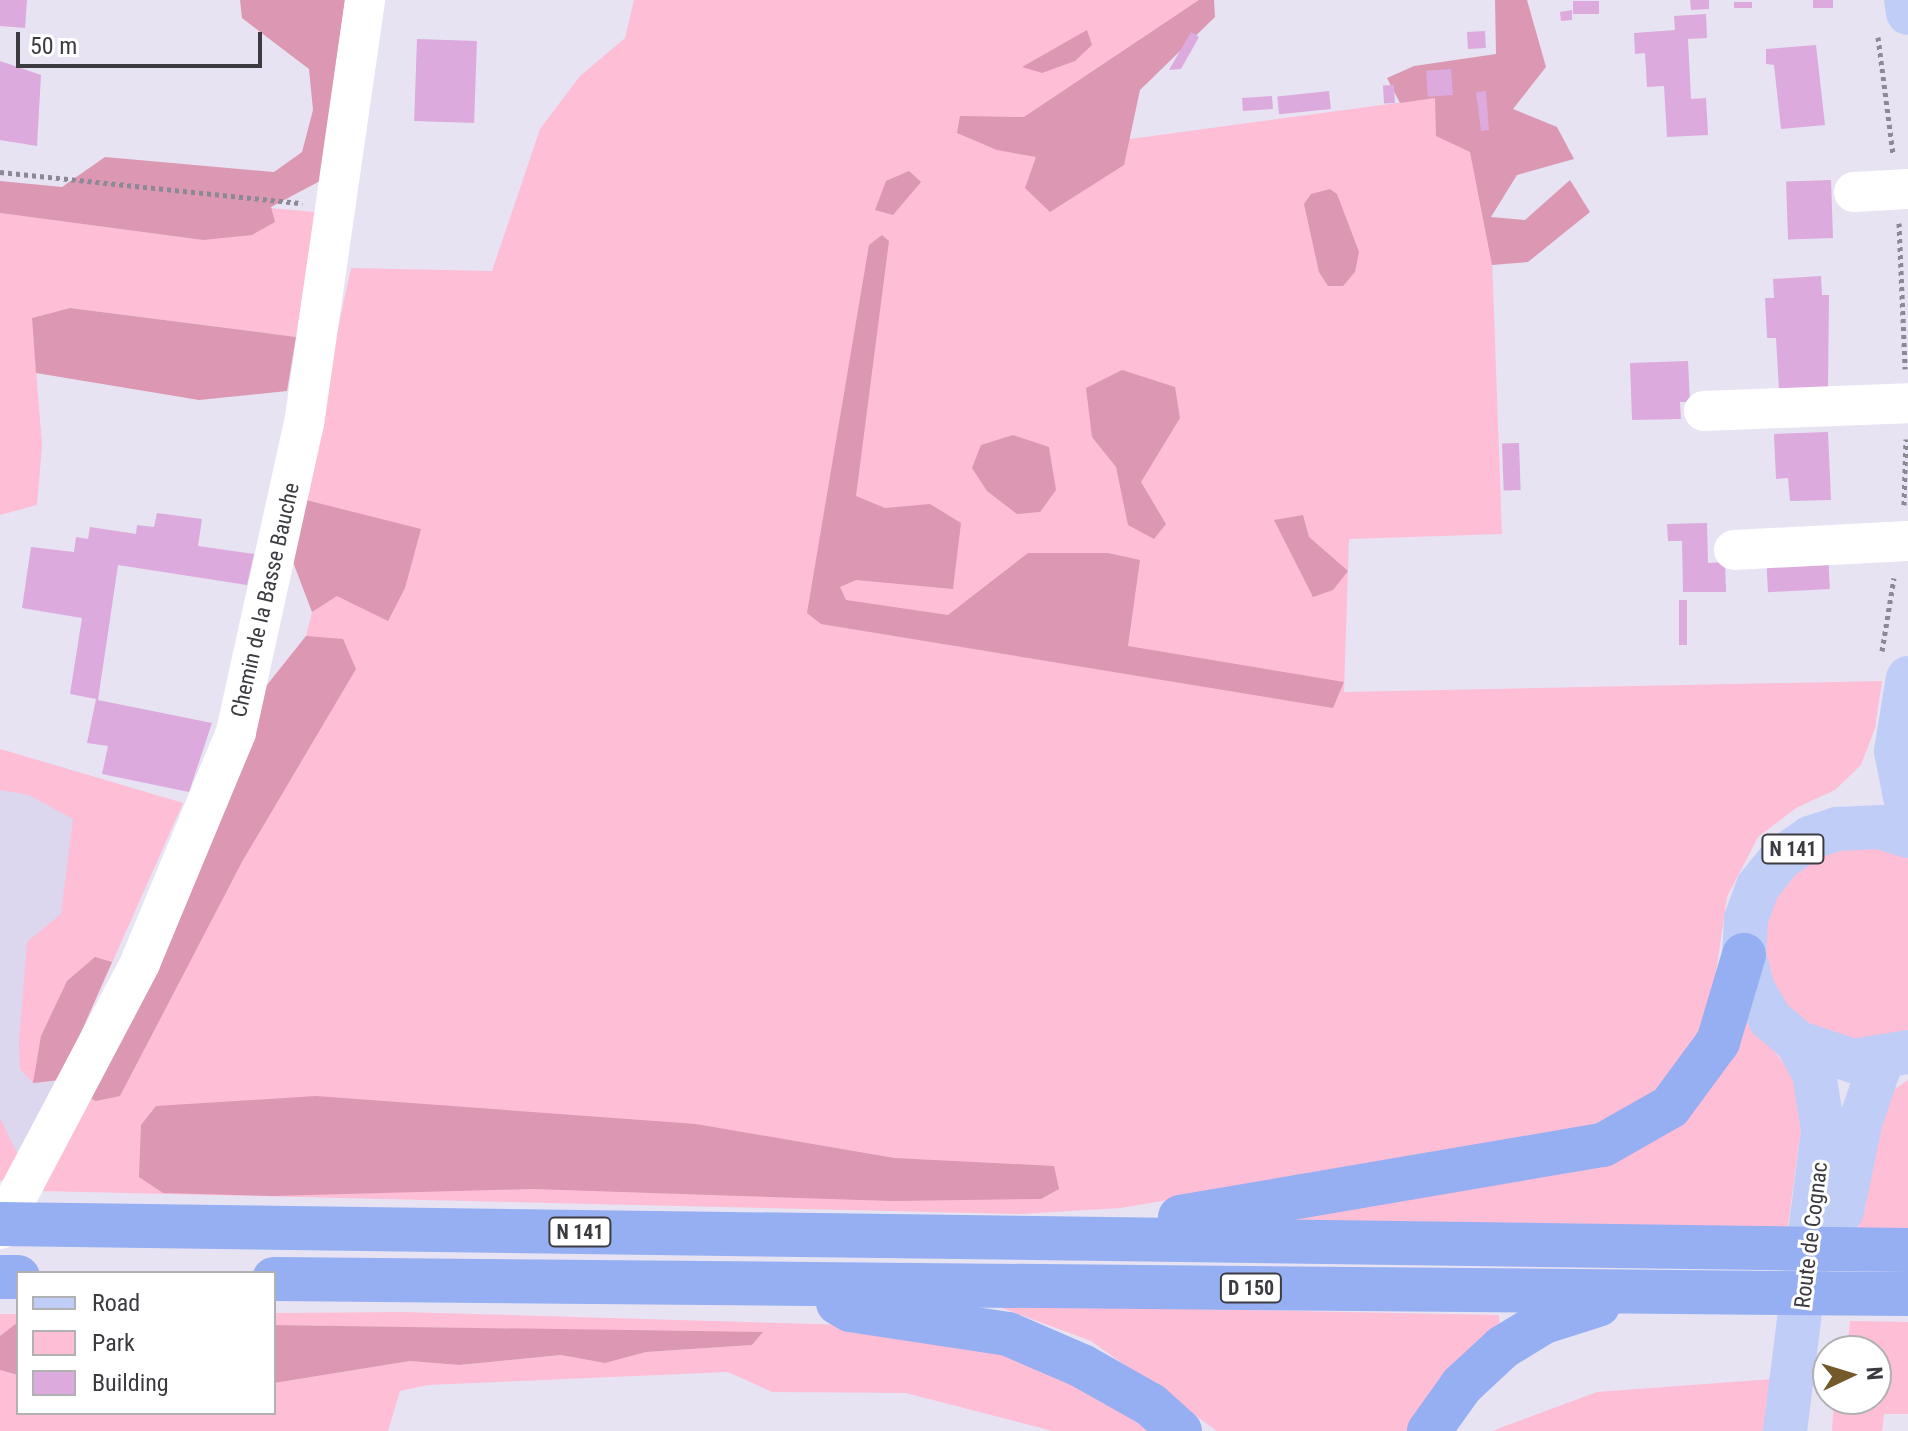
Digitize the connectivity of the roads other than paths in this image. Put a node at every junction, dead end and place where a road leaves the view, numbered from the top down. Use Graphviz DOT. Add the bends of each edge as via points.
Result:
graph roads {
  1 [pos="365,0"];
  2 [pos="1906,0"];
  3 [pos="1908,13"];
  4 [pos="1908,189"];
  5 [pos="1854,192"];
  6 [pos="1908,403"];
  7 [pos="1704,411"];
  8 [pos="1908,541"];
  9 [pos="1734,550"];
  10 [pos="1908,678"];
  11 [pos="1896,751"];
  12 [pos="1908,812"];
  13 [pos="1837,829"];
  14 [pos="1908,836"];
  15 [pos="1744,955"];
  16 [pos="1797,1042"];
  17 [pos="1895,1056"];
  18 [pos="1832,1187"];
  19 [pos="0,1226"];
  20 [pos="1074,1236"];
  21 [pos="1908,1250"];
  22 [pos="276,1279"];
  23 [pos="805,1284"];
  24 [pos="1698,1293"];
  25 [pos="1908,1294"];
  26 [pos="1808,1365"];
  27 [pos="1180,1431"];
  28 [pos="1429,1431"];
  29 [pos="1785,1431"];
  30 [pos="1815,1431"];
  1 -- 19 [label="street, Chemin de la Basse Bauche" via="304,424 236,732 140,963"];
  2 -- 3 [label="main road"];
  4 -- 5 [label="street"];
  6 -- 7 [label="street"];
  8 -- 9 [label="street"];
  10 -- 11 [label="main road"];
  11 -- 12 [label="main road"];
  11 -- 13 [label="main road" via="1867,802"];
  13 -- 14 [label="main road, N 141" via="1880,827"];
  13 -- 15 [label="main road, N 141" via="1810,838 1781,858 1758,886 1746,919"];
  15 -- 16 [label="main road, N 141" via="1753,989 1770,1019"];
  15 -- 20 [label="highway" via="1718,1042 1670,1107 1603,1145"];
  16 -- 17 [label="main road, N 141" via="1823,1056"];
  16 -- 18 [label="main road, Route de Cognac / N 141" via="1814,1073"];
  17 -- 18 [label="main road, Route de Cognac / N 141"];
  18 -- 26 [label="main road, Route de Cognac / N 141"];
  19 -- 20 [label="highway, N 141"];
  20 -- 21 [label="highway, D 150"];
  22 -- 23 [label="highway"];
  23 -- 24 [label="highway, D 150"];
  23 -- 27 [label="highway" via="850,1310 1008,1334 1082,1366 1151,1405"];
  24 -- 25 [label="highway, D 150"];
  24 -- 28 [label="highway" via="1596,1305 1544,1322 1503,1347 1462,1385"];
  26 -- 29 [label="main road, Route de Cognac / N 141"];
  26 -- 30 [label="main road, Route de Cognac / N 141"];
}
